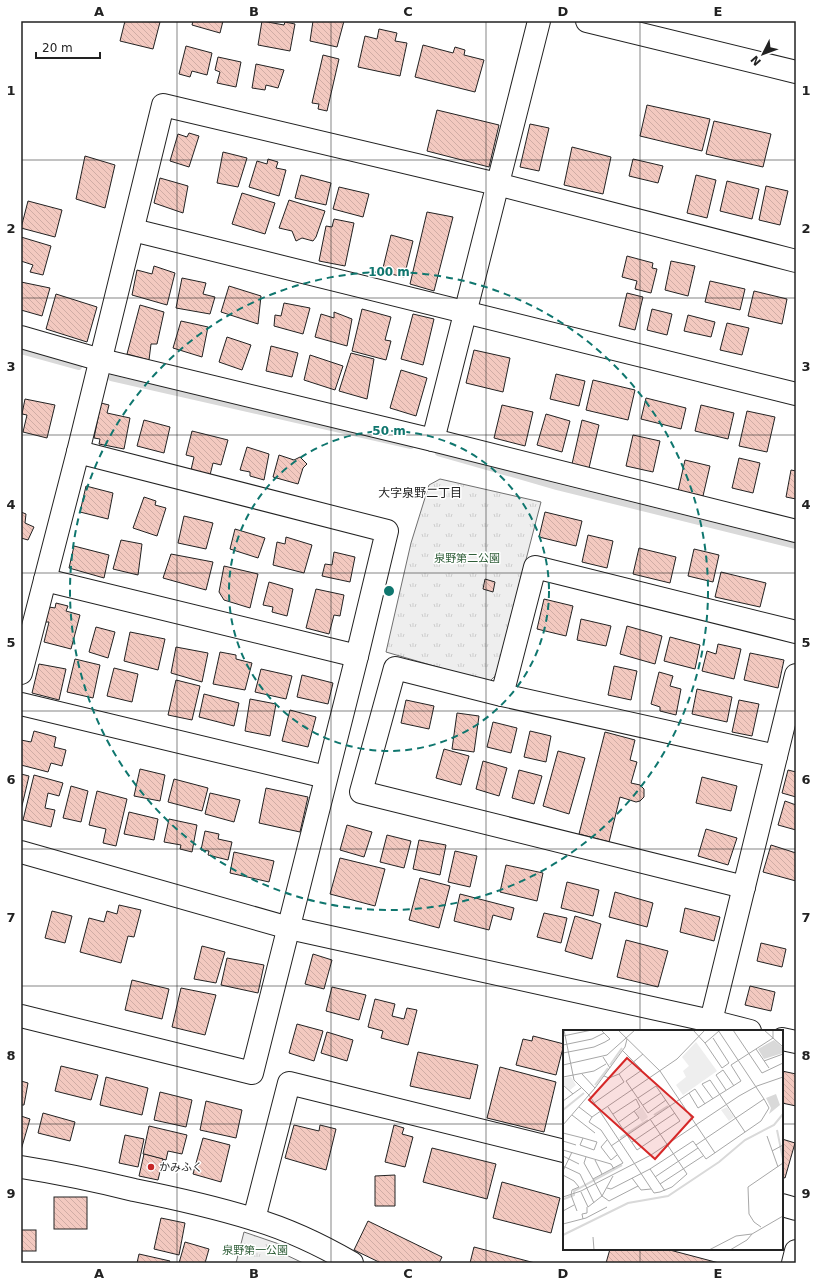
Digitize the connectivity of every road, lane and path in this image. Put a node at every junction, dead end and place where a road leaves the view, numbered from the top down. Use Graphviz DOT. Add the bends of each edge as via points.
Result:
graph roads {
  1 [pos="539,21"];
  2 [pos="587,21"];
  3 [pos="796,72"];
  4 [pos="497,184"];
  5 [pos="133,230"];
  6 [pos="796,261"];
  7 [pos="465,312"];
  8 [pos="21,337"];
  9 [pos="101,360"];
  10 [pos="796,394"];
  11 [pos="432,440"];
  12 [pos="78,452"];
  13 [pos="796,531"];
  14 [pos="45,580"];
  15 [pos="796,632"];
  16 [pos="357,656"];
  17 [pos="21,673"];
  18 [pos="796,675"];
  19 [pos="502,695"];
  20 [pos="21,704"];
  21 [pos="776,756"];
  22 [pos="326,777"];
  23 [pos="21,852"];
  24 [pos="744,887"];
  25 [pos="289,928"];
  26 [pos="21,1016"];
  27 [pos="711,1021"];
  28 [pos="746,1030"];
  29 [pos="783,1039"];
  30 [pos="796,1042"];
  31 [pos="563,1151"];
  32 [pos="21,1167"];
  33 [pos="783,1205"];
  34 [pos="796,1209"];
  35 [pos="254,1219"];
  36 [pos="796,1251"];
  37 [pos="352,1263"];
  38 [pos="793,1263"];
  1 -- 4 [label="street"];
  2 -- 3 [label="street"];
  4 -- 5 [label="street" via="163,105"];
  4 -- 6 [label="street"];
  4 -- 7 [label="street"];
  5 -- 7 [label="street"];
  5 -- 9 [label="street"];
  7 -- 10 [label="street"];
  7 -- 11 [label="street"];
  8 -- 9 [label="street"];
  9 -- 11 [label="street"];
  9 -- 12 [label="street"];
  11 -- 13 [label="street"];
  12 -- 14 [label="street"];
  12 -- 16 [label="street" via="387,531"];
  14 -- 16 [label="street"];
  14 -- 17 [label="street"];
  15 -- 19 [label="street" via="535,567"];
  16 -- 22 [label="street"];
  18 -- 21 [label="street"];
  19 -- 21 [label="street"];
  19 -- 24 [label="street" via="395,668 361,792"];
  20 -- 22 [label="street"];
  21 -- 24 [label="street"];
  22 -- 25 [label="street"];
  23 -- 25 [label="street"];
  24 -- 27 [label="street"];
  25 -- 26 [label="street" via="252,1073"];
  25 -- 27 [label="street"];
  27 -- 28 [label="street"];
  29 -- 30 [label="street"];
  31 -- 35 [label="street" via="289,1083"];
  32 -- 35 [label="street" via="182,1200"];
  33 -- 34 [label="street"];
  35 -- 37 [label="street" via="304,1239"];
  36 -- 38 [label="street"];
}
